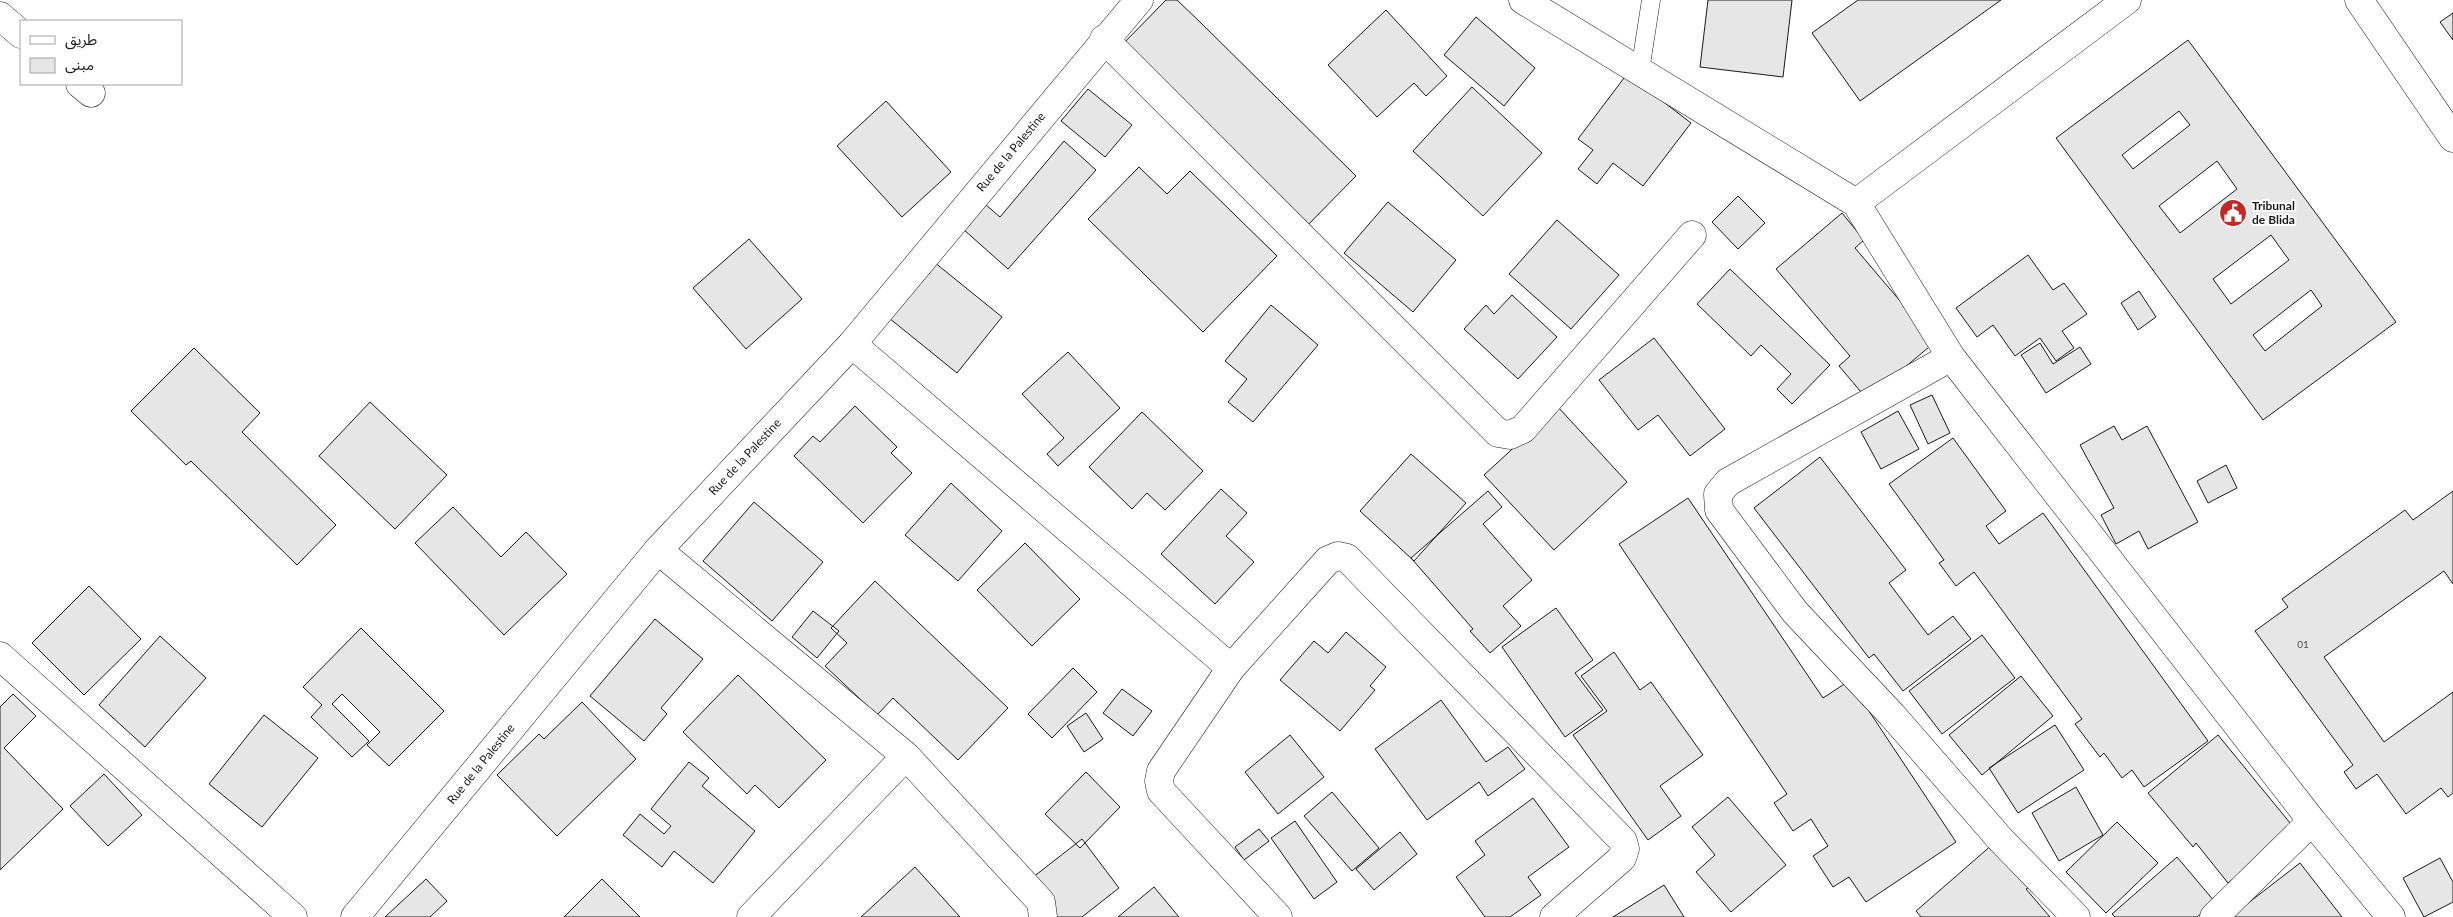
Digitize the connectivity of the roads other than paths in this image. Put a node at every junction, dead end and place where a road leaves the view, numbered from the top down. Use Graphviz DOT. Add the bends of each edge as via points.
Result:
graph roads {
  1 [pos="1138,0"];
  2 [pos="1522,0"];
  3 [pos="1651,0"];
  4 [pos="2359,0"];
  5 [pos="2122,2"];
  6 [pos="0,16"];
  7 [pos="20,33"];
  8 [pos="1104,39"];
  9 [pos="1640,71"];
  10 [pos="2453,138"];
  11 [pos="1856,203"];
  12 [pos="1692,235"];
  13 [pos="852,344"];
  14 [pos="1951,357"];
  15 [pos="658,550"];
  16 [pos="0,656"];
  17 [pos="1231,668"];
  18 [pos="906,756"];
  19 [pos="2312,820"];
  20 [pos="292,917"];
  21 [pos="355,917"];
  22 [pos="751,917"];
  23 [pos="1043,917"];
  24 [pos="1278,917"];
  25 [pos="1554,917"];
  26 [pos="2076,917"];
  27 [pos="2214,917"];
  28 [pos="2390,917"];
  1 -- 8 [label="street, Rue de la Palestine"];
  2 -- 9 [label="street"];
  3 -- 9 [label="lane"];
  4 -- 10 [label="street"];
  5 -- 11 [label="street"];
  6 -- 7 [label="street"];
  8 -- 12 [label="street" via="1498,433 1510,435 1523,429"];
  8 -- 13 [label="street, Rue de la Palestine"];
  9 -- 11 [label="street"];
  11 -- 14 [label="street"];
  13 -- 15 [label="street, Rue de la Palestine"];
  13 -- 17 [label="street"];
  14 -- 19 [label="street"];
  14 -- 26 [label="street" via="1728,482 1718,494 1719,510 1795,612 1892,715 2001,840"];
  15 -- 18 [label="street"];
  15 -- 21 [label="street, Rue de la Palestine"];
  16 -- 20 [label="street"];
  17 -- 24 [label="street" via="1161,771 1159,781 1161,791"];
  17 -- 25 [label="street" via="1328,560 1338,556 1347,558 1623,841 1625,850 1622,858"];
  18 -- 22 [label="street"];
  18 -- 23 [label="street" via="1041,902"];
  19 -- 27 [label="street"];
  19 -- 28 [label="street"];
}
